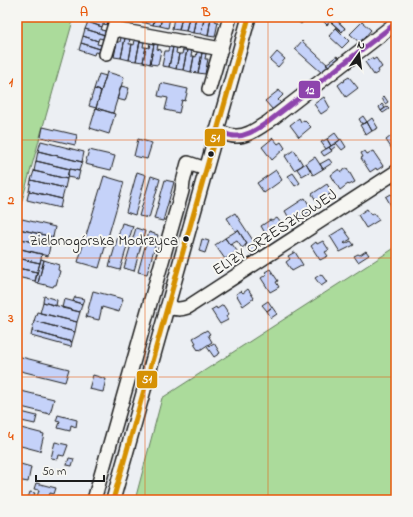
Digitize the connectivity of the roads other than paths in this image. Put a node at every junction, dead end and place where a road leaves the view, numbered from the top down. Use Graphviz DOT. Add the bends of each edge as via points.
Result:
graph roads {
  1 [pos="230,17"];
  2 [pos="249,17"];
  3 [pos="115,23"];
  4 [pos="396,23"];
  5 [pos="221,49"];
  6 [pos="106,54"];
  7 [pos="208,89"];
  8 [pos="216,131"];
  9 [pos="206,169"];
  10 [pos="396,172"];
  11 [pos="152,295"];
  12 [pos="168,304"];
  13 [pos="127,385"];
  14 [pos="143,390"];
  15 [pos="94,500"];
  16 [pos="112,500"];
  1 -- 5 [label="street"];
  2 -- 8 [label="street"];
  3 -- 5 [label="street"];
  3 -- 6 [label="street"];
  4 -- 8 [label="street" via="254,131 241,136"];
  5 -- 7 [label="street"];
  8 -- 9 [label="street"];
  9 -- 11 [label="street" via="188,163"];
  9 -- 12 [label="street"];
  10 -- 12 [label="street, ELIZY ORZESZKOWEJ" via="188,307 175,309"];
  11 -- 12 [label="street, ELIZY ORZESZKOWEJ"];
  11 -- 13 [label="street"];
  12 -- 14 [label="street"];
  13 -- 14 [label="street"];
  13 -- 15 [label="street"];
  14 -- 16 [label="street"];
}
